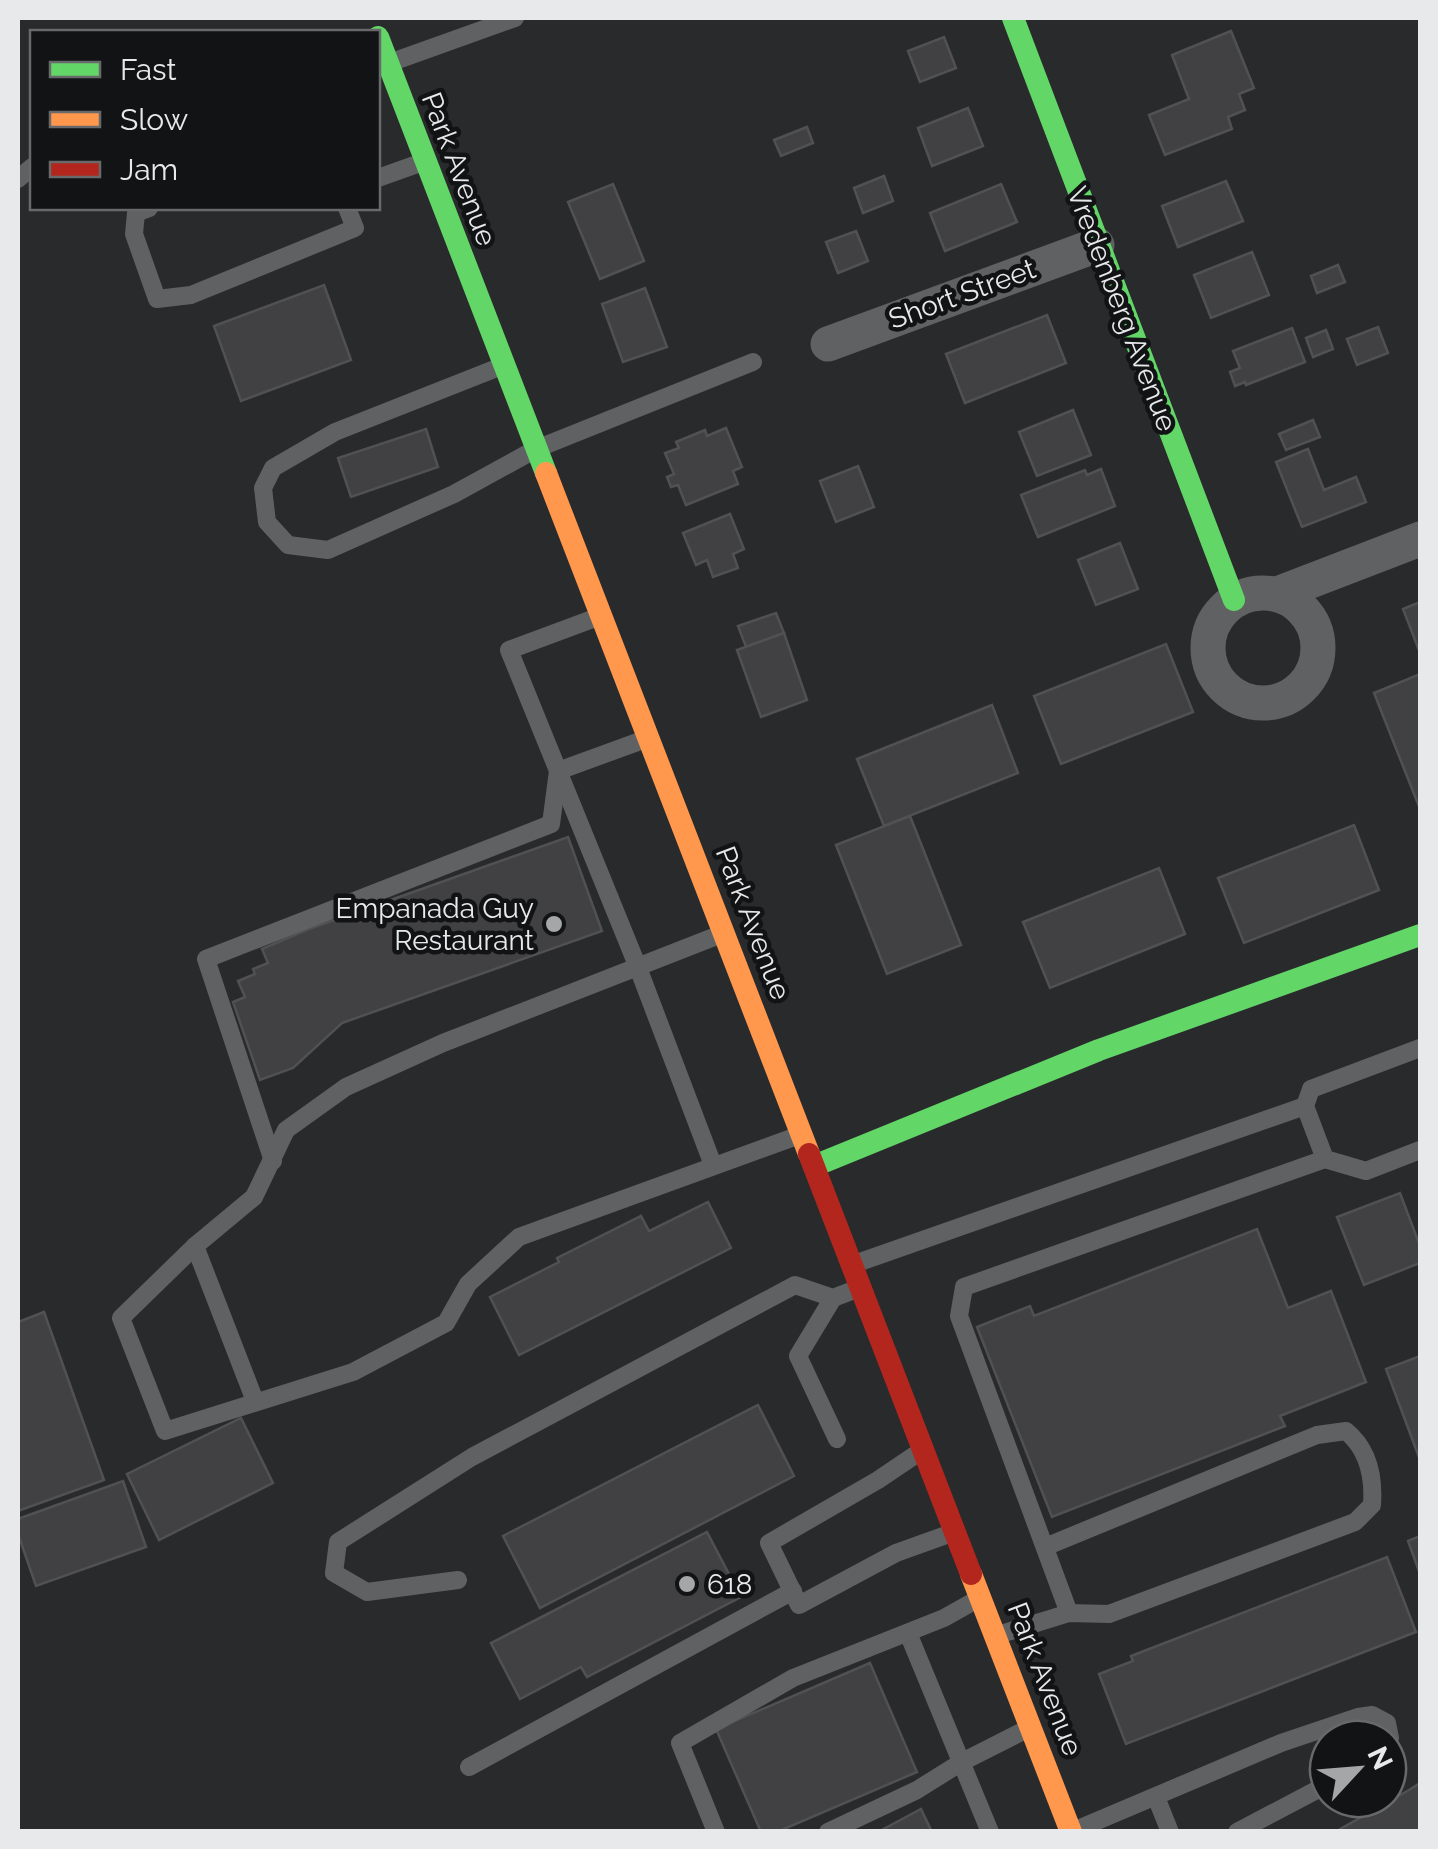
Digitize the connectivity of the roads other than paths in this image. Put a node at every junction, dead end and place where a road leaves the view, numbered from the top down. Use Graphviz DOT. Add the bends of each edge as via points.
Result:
graph roads {
  1 [pos="514,18"];
  2 [pos="1012,18"];
  3 [pos="472,25"];
  4 [pos="380,48"];
  5 [pos="387,64"];
  6 [pos="424,162"];
  7 [pos="380,177"];
  8 [pos="144,210"];
  9 [pos="348,210"];
  10 [pos="1097,245"];
  11 [pos="828,344"];
  12 [pos="753,362"];
  13 [pos="504,366"];
  14 [pos="536,449"];
  15 [pos="1420,540"];
  16 [pos="1277,594"];
  17 [pos="1234,600"];
  18 [pos="601,616"];
  19 [pos="649,738"];
  20 [pos="558,770"];
  21 [pos="724,933"];
  22 [pos="1420,935"];
  23 [pos="637,965"];
  24 [pos="1420,1048"];
  25 [pos="1305,1106"];
  26 [pos="802,1134"];
  27 [pos="1420,1150"];
  28 [pos="1325,1158"];
  29 [pos="272,1161"];
  30 [pos="713,1165"];
  31 [pos="814,1166"];
  32 [pos="195,1246"];
  33 [pos="855,1277"];
  34 [pos="833,1298"];
  35 [pos="255,1401"];
  36 [pos="837,1439"];
  37 [pos="923,1450"];
  38 [pos="955,1531"];
  39 [pos="1045,1547"];
  40 [pos="458,1580"];
  41 [pos="793,1591"];
  42 [pos="980,1597"];
  43 [pos="1069,1613"];
  44 [pos="908,1632"];
  45 [pos="995,1635"];
  46 [pos="1352,1719"];
  47 [pos="1378,1719"];
  48 [pos="1031,1727"];
  49 [pos="1308,1734"];
  50 [pos="960,1763"];
  51 [pos="469,1767"];
  52 [pos="1308,1795"];
  53 [pos="1156,1797"];
  54 [pos="716,1832"];
  55 [pos="828,1832"];
  56 [pos="990,1832"];
  57 [pos="1072,1832"];
  58 [pos="1170,1832"];
  59 [pos="1237,1832"];
  1 -- 3 [label="lane"];
  2 -- 10 [label="main road, Vredenberg Avenue"];
  3 -- 5 [label="lane"];
  4 -- 5 [label="main road, Park Avenue"];
  5 -- 6 [label="main road, Park Avenue"];
  6 -- 7 [label="lane"];
  6 -- 13 [label="main road, Park Avenue"];
  8 -- 9 [label="lane" via="136,213 134,234 156,298 191,295 355,228"];
  10 -- 11 [label="street, Short Street"];
  10 -- 17 [label="main road, Vredenberg Avenue"];
  12 -- 14 [label="lane"];
  13 -- 14 [label="main road, Park Avenue"];
  13 -- 14 [label="lane" via="335,432 273,468 263,488 267,522 288,545 328,550"];
  14 -- 18 [label="main road, Park Avenue"];
  15 -- 16 [label="street"];
  16 -- 17 [label="street"];
  16 -- 17 [label="street" via="1312,620 1318,663 1292,697 1271,704 1230,694 1207,656 1218,614"];
  18 -- 19 [label="main road, Park Avenue"];
  18 -- 20 [label="lane" via="508,650"];
  19 -- 20 [label="lane"];
  19 -- 21 [label="main road, Park Avenue"];
  20 -- 23 [label="lane"];
  20 -- 29 [label="lane" via="551,824 206,958"];
  21 -- 23 [label="lane"];
  21 -- 26 [label="main road, Park Avenue"];
  22 -- 31 [label="main road" via="1098,1050"];
  23 -- 29 [label="lane" via="346,1086 286,1130"];
  23 -- 30 [label="lane"];
  24 -- 25 [label="lane" via="1311,1089"];
  25 -- 28 [label="lane"];
  25 -- 33 [label="lane"];
  26 -- 30 [label="lane"];
  26 -- 31 [label="main road, Park Avenue"];
  27 -- 28 [label="lane" via="1366,1172"];
  28 -- 39 [label="lane" via="964,1288 960,1316"];
  29 -- 32 [label="lane" via="254,1198"];
  30 -- 35 [label="lane" via="519,1237 468,1284 446,1323 352,1372"];
  31 -- 33 [label="main road, Park Avenue"];
  32 -- 35 [label="lane"];
  32 -- 35 [label="lane" via="121,1318 158,1415 165,1431"];
  33 -- 34 [label="lane"];
  33 -- 37 [label="main road, Park Avenue"];
  34 -- 36 [label="lane" via="798,1356"];
  34 -- 40 [label="lane" via="795,1285 472,1457 338,1542 334,1573 367,1592"];
  37 -- 38 [label="main road, Park Avenue"];
  37 -- 41 [label="lane" via="769,1543"];
  38 -- 41 [label="lane" via="896,1552 799,1605"];
  38 -- 42 [label="main road, Park Avenue"];
  39 -- 43 [label="lane"];
  39 -- 43 [label="lane" via="1317,1436 1346,1431 1359,1442 1374,1480 1372,1505 1355,1522 1108,1614"];
  41 -- 51 [label="lane"];
  42 -- 44 [label="lane"];
  42 -- 45 [label="main road, Park Avenue"];
  43 -- 45 [label="lane"];
  44 -- 50 [label="lane"];
  44 -- 54 [label="lane" via="794,1678 680,1742"];
  45 -- 48 [label="main road, Park Avenue"];
  46 -- 47 [label="lane"];
  48 -- 50 [label="lane"];
  48 -- 57 [label="main road, Park Avenue"];
  49 -- 53 [label="lane"];
  50 -- 55 [label="lane"];
  50 -- 56 [label="lane"];
  52 -- 59 [label="lane"];
  53 -- 57 [label="lane"];
  53 -- 58 [label="lane"];
}
